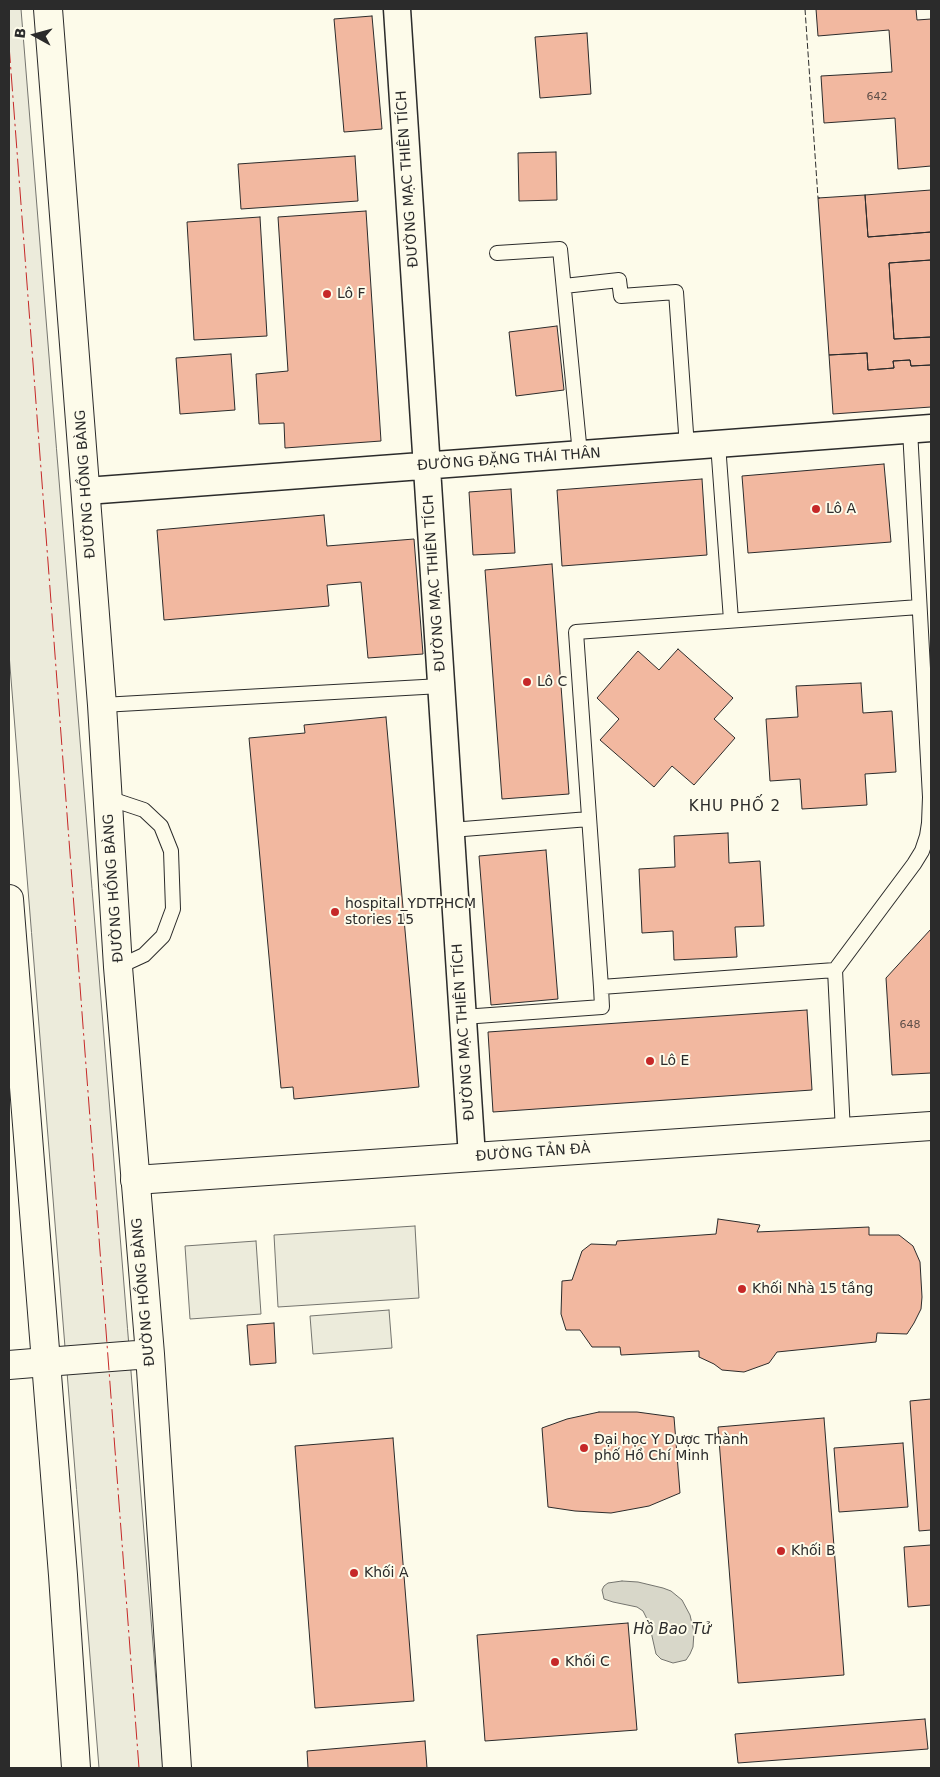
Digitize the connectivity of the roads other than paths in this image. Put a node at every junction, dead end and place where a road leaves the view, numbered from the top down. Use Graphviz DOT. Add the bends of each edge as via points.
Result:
graph roads {
  1 [pos="48,9"];
  2 [pos="397,9"];
  3 [pos="497,253"];
  4 [pos="564,286"];
  5 [pos="920,429"];
  6 [pos="718,444"];
  7 [pos="687,447"];
  8 [pos="580,454"];
  9 [pos="427,466"];
  10 [pos="86,491"];
  11 [pos="919,607"];
  12 [pos="731,620"];
  13 [pos="442,686"];
  14 [pos="102,705"];
  15 [pos="108,798"];
  16 [pos="589,819"];
  17 [pos="451,830"];
  18 [pos="9,899"];
  19 [pos="118,967"];
  20 [pos="834,970"];
  21 [pos="601,987"];
  22 [pos="463,1017"];
  23 [pos="931,1126"];
  24 [pos="843,1132"];
  25 [pos="472,1157"];
  26 [pos="135,1180"];
  27 [pos="150,1354"];
  28 [pos="46,1362"];
  29 [pos="9,1365"];
  30 [pos="76,1768"];
  31 [pos="177,1768"];
  1 -- 10 [label="main road, ĐƯỜNG HỒNG BÀNG"];
  2 -- 9 [label="street, ĐƯỜNG MẠC THIÊN TÍCH"];
  3 -- 4 [label="lane" via="560,249"];
  4 -- 7 [label="lane" via="619,280 621,296 676,292"];
  4 -- 8 [label="lane"];
  5 -- 6 [label="street, ĐƯỜNG ĐẶNG THÁI THÂN"];
  5 -- 11 [label="lane"];
  6 -- 7 [label="street, ĐƯỜNG ĐẶNG THÁI THÂN"];
  6 -- 12 [label="lane"];
  7 -- 8 [label="street, ĐƯỜNG ĐẶNG THÁI THÂN"];
  8 -- 9 [label="street, ĐƯỜNG ĐẶNG THÁI THÂN"];
  9 -- 10 [label="street, ĐƯỜNG ĐẶNG THÁI THÂN"];
  9 -- 13 [label="street, ĐƯỜNG MẠC THIÊN TÍCH"];
  10 -- 14 [label="main road, ĐƯỜNG HỒNG BÀNG"];
  11 -- 12 [label="lane"];
  11 -- 20 [label="lane" via="930,797 927,836 914,864"];
  12 -- 16 [label="lane" via="576,632"];
  13 -- 14 [label="lane"];
  13 -- 17 [label="street, ĐƯỜNG MẠC THIÊN TÍCH"];
  14 -- 15 [label="main road, ĐƯỜNG HỒNG BÀNG"];
  15 -- 19 [label="main road, ĐƯỜNG HỒNG BÀNG"];
  15 -- 19 [label="lane" via="144,810 161,826 171,851 173,909 162,936 144,955"];
  16 -- 17 [label="lane"];
  16 -- 21 [label="lane"];
  17 -- 22 [label="street, ĐƯỜNG MẠC THIÊN TÍCH"];
  18 -- 28 [label="main road"];
  19 -- 26 [label="main road, ĐƯỜNG HỒNG BÀNG"];
  20 -- 21 [label="lane"];
  20 -- 24 [label="lane"];
  21 -- 22 [label="lane" via="602,1007"];
  22 -- 25 [label="street, ĐƯỜNG MẠC THIÊN TÍCH"];
  23 -- 24 [label="main road, ĐƯỜNG TẢN ĐÀ"];
  24 -- 25 [label="main road, ĐƯỜNG TẢN ĐÀ"];
  25 -- 26 [label="main road, ĐƯỜNG TẢN ĐÀ"];
  26 -- 27 [label="main road, ĐƯỜNG HỒNG BÀNG"];
  27 -- 28 [label="main road"];
  27 -- 31 [label="main road, ĐƯỜNG HỒNG BÀNG"];
  28 -- 29 [label="main road"];
  28 -- 30 [label="main road"];
}
